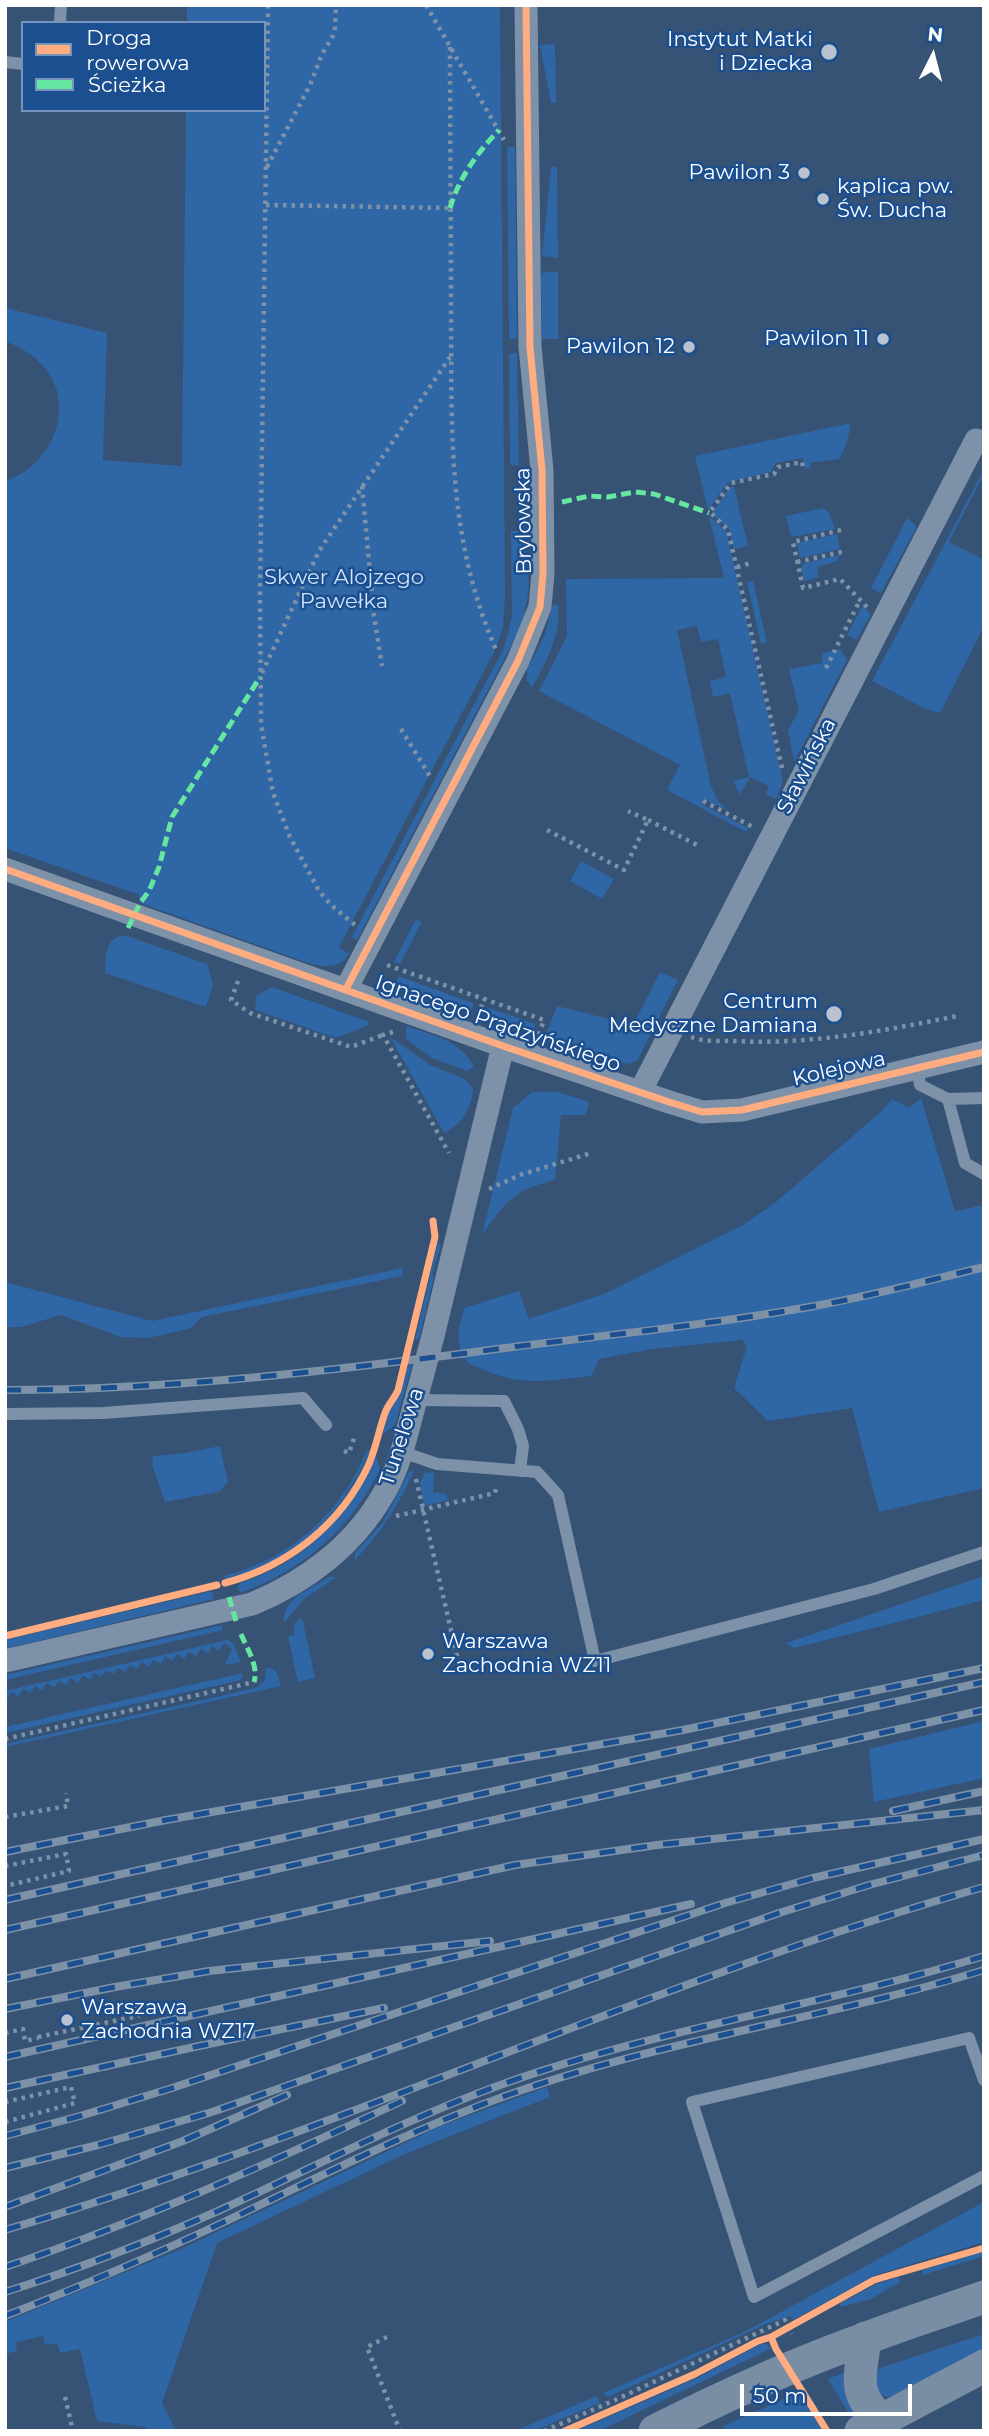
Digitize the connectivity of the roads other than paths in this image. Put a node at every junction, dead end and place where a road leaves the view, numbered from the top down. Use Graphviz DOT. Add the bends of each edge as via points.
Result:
graph roads {
  1 [pos="526,5"];
  2 [pos="976,440"];
  3 [pos="5,869"];
  4 [pos="346,989"];
  5 [pos="503,1046"];
  6 [pos="984,1052"];
  7 [pos="917,1069"];
  8 [pos="640,1092"];
  9 [pos="984,1098"];
  10 [pos="947,1099"];
  11 [pos="702,1112"];
  12 [pos="984,1174"];
  13 [pos="416,1400"];
  14 [pos="5,1414"];
  15 [pos="326,1425"];
  16 [pos="402,1452"];
  17 [pos="520,1471"];
  18 [pos="984,1552"];
  19 [pos="5,1661"];
  20 [pos="984,2080"];
  21 [pos="984,2176"];
  22 [pos="984,2297"];
  23 [pos="865,2338"];
  24 [pos="984,2366"];
  25 [pos="871,2426"];
  26 [pos="655,2431"];
  1 -- 4 [label="street, Brylowska" via="530,347 542,484 540,607 514,669"];
  2 -- 8 [label="street, Sławińska"];
  3 -- 4 [label="street, Ignacego Prądzyńskiego"];
  4 -- 5 [label="street, Ignacego Prądzyńskiego"];
  5 -- 8 [label="street, Ignacego Prądzyńskiego"];
  5 -- 13 [label="street, Tunelowa"];
  6 -- 7 [label="street, Kolejowa"];
  7 -- 10 [label="lane" via="920,1085"];
  7 -- 11 [label="street, Kolejowa" via="742,1110"];
  8 -- 11 [label="street, Ignacego Prądzyńskiego"];
  9 -- 10 [label="lane"];
  10 -- 12 [label="lane" via="965,1163"];
  13 -- 16 [label="street, Tunelowa"];
  13 -- 17 [label="lane" via="504,1401 523,1446"];
  14 -- 15 [label="lane" via="103,1413 303,1398"];
  16 -- 17 [label="lane" via="437,1464"];
  16 -- 19 [label="street, Tunelowa" via="386,1491 360,1527 328,1559 285,1589 237,1608"];
  17 -- 18 [label="lane" via="537,1472 558,1495 595,1661 874,1589"];
  20 -- 21 [label="lane" via="969,2038 692,2102 754,2297"];
  22 -- 23 [label="main road"];
  23 -- 25 [label="main road" via="860,2391"];
  23 -- 26 [label="main road" via="733,2392"];
  24 -- 25 [label="main road"];
}
